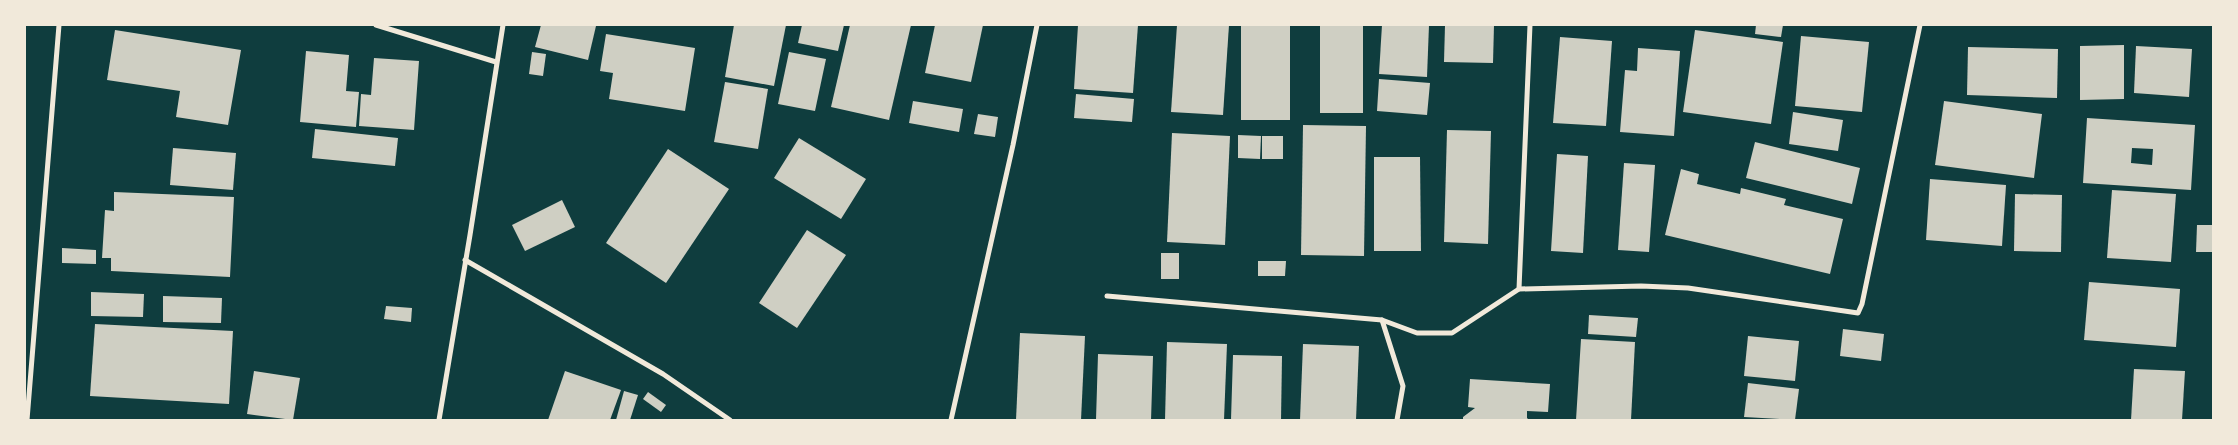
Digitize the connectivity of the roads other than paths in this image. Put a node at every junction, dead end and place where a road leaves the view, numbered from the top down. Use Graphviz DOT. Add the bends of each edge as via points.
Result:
graph roads {
  1 [pos="59,25"];
  2 [pos="376,25"];
  3 [pos="503,25"];
  4 [pos="1037,25"];
  5 [pos="1530,25"];
  6 [pos="1920,25"];
  7 [pos="496,62"];
  8 [pos="465,260"];
  9 [pos="1519,289"];
  10 [pos="1107,296"];
  11 [pos="1382,320"];
  12 [pos="27,420"];
  13 [pos="438,420"];
  14 [pos="730,420"];
  15 [pos="951,420"];
  16 [pos="1397,420"];
  1 -- 12 [label="street"];
  2 -- 7 [label="street"];
  3 -- 7 [label="street"];
  4 -- 15 [label="street"];
  5 -- 9 [label="street"];
  6 -- 9 [label="street" via="1858,313 1688,288"];
  7 -- 8 [label="street"];
  8 -- 13 [label="street"];
  8 -- 14 [label="street" via="664,374"];
  9 -- 11 [label="street" via="1452,333 1417,333"];
  10 -- 11 [label="street"];
  11 -- 16 [label="street" via="1403,386"];
}
